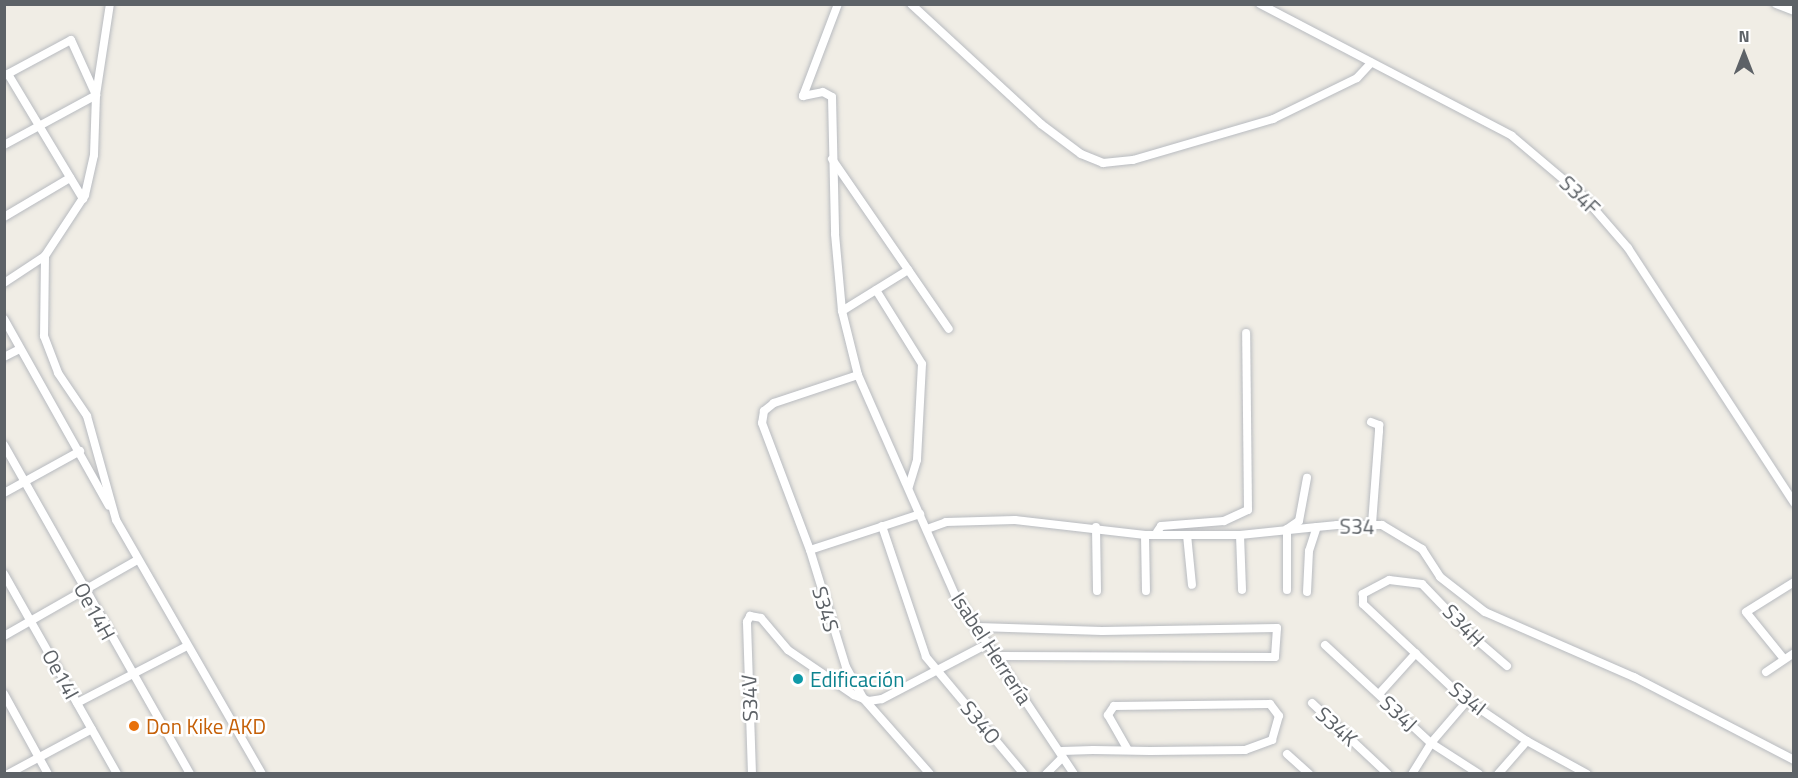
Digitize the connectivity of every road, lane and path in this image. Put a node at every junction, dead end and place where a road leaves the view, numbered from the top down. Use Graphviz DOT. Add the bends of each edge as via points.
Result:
graph roads {
  1 [pos="110,4"];
  2 [pos="838,4"];
  3 [pos="910,4"];
  4 [pos="1260,4"];
  5 [pos="1776,4"];
  6 [pos="1794,11"];
  7 [pos="1371,63"];
  8 [pos="6,75"];
  9 [pos="96,94"];
  10 [pos="41,125"];
  11 [pos="4,145"];
  12 [pos="832,158"];
  13 [pos="70,178"];
  14 [pos="82,199"];
  15 [pos="4,217"];
  16 [pos="45,256"];
  17 [pos="908,270"];
  18 [pos="4,283"];
  19 [pos="876,290"];
  20 [pos="842,311"];
  21 [pos="4,319"];
  22 [pos="949,329"];
  23 [pos="1246,333"];
  24 [pos="18,350"];
  25 [pos="4,357"];
  26 [pos="858,375"];
  27 [pos="1371,422"];
  28 [pos="4,445"];
  29 [pos="80,451"];
  30 [pos="1307,478"];
  31 [pos="24,481"];
  32 [pos="909,487"];
  33 [pos="4,493"];
  34 [pos="1794,503"];
  35 [pos="920,514"];
  36 [pos="116,520"];
  37 [pos="1372,524"];
  38 [pos="882,526"];
  39 [pos="1096,527"];
  40 [pos="1317,527"];
  41 [pos="927,529"];
  42 [pos="1287,529"];
  43 [pos="1157,532"];
  44 [pos="1145,535"];
  45 [pos="1187,535"];
  46 [pos="1240,535"];
  47 [pos="810,550"];
  48 [pos="137,560"];
  49 [pos="4,574"];
  50 [pos="1794,582"];
  51 [pos="1422,584"];
  52 [pos="1192,585"];
  53 [pos="1242,590"];
  54 [pos="1287,590"];
  55 [pos="1097,591"];
  56 [pos="1146,591"];
  57 [pos="84,592"];
  58 [pos="1307,592"];
  59 [pos="31,621"];
  60 [pos="978,627"];
  61 [pos="4,636"];
  62 [pos="989,643"];
  63 [pos="1325,645"];
  64 [pos="187,646"];
  65 [pos="1416,653"];
  66 [pos="1794,653"];
  67 [pos="999,656"];
  68 [pos="1784,659"];
  69 [pos="1507,666"];
  70 [pos="938,671"];
  71 [pos="1767,672"];
  72 [pos="131,675"];
  73 [pos="4,694"];
  74 [pos="1379,694"];
  75 [pos="863,698"];
  76 [pos="1467,701"];
  77 [pos="77,703"];
  78 [pos="1312,703"];
  79 [pos="92,729"];
  80 [pos="1527,741"];
  81 [pos="1431,743"];
  82 [pos="1128,750"];
  83 [pos="1287,754"];
  84 [pos="1062,755"];
  85 [pos="39,757"];
  86 [pos="1794,760"];
  87 [pos="8,774"];
  88 [pos="48,774"];
  89 [pos="117,774"];
  90 [pos="190,774"];
  91 [pos="262,774"];
  92 [pos="752,774"];
  93 [pos="930,774"];
  94 [pos="1024,774"];
  95 [pos="1046,774"];
  96 [pos="1074,774"];
  97 [pos="1309,774"];
  98 [pos="1388,774"];
  99 [pos="1412,774"];
  100 [pos="1479,774"];
  101 [pos="1498,774"];
  102 [pos="1587,774"];
  1 -- 9 [label="street"];
  2 -- 12 [label="street, Isabel Herrería" via="803,96 823,92 832,97"];
  3 -- 7 [label="street" via="1041,124 1081,154 1103,163 1133,160 1263,123 1357,78"];
  4 -- 7 [label="street, S34F"];
  5 -- 6 [label="street"];
  7 -- 34 [label="street, S34F" via="1512,136 1583,196 1628,248"];
  8 -- 9 [label="street" via="71,40"];
  8 -- 10 [label="street"];
  9 -- 10 [label="street"];
  9 -- 14 [label="street" via="94,155"];
  10 -- 11 [label="street"];
  10 -- 13 [label="street"];
  12 -- 17 [label="street"];
  12 -- 20 [label="street, Isabel Herrería"];
  13 -- 14 [label="street"];
  13 -- 15 [label="street"];
  14 -- 16 [label="street"];
  16 -- 18 [label="street"];
  16 -- 36 [label="street" via="44,336 58,373 87,416"];
  17 -- 19 [label="street"];
  17 -- 22 [label="street"];
  19 -- 20 [label="street"];
  19 -- 32 [label="street" via="922,364 917,460"];
  20 -- 26 [label="street, Isabel Herrería"];
  21 -- 24 [label="street"];
  23 -- 43 [label="street" via="1248,510 1224,521 1161,526"];
  24 -- 25 [label="street"];
  24 -- 29 [label="street"];
  26 -- 32 [label="street, Isabel Herrería"];
  26 -- 47 [label="street, S34S" via="774,403 764,411 762,423"];
  27 -- 37 [label="street" via="1380,430"];
  28 -- 31 [label="street, Oe14H"];
  29 -- 31 [label="street"];
  29 -- 36 [label="street"];
  30 -- 42 [label="street" via="1299,521"];
  31 -- 33 [label="street"];
  31 -- 57 [label="street, Oe14H"];
  32 -- 35 [label="street, Isabel Herrería"];
  35 -- 38 [label="street"];
  35 -- 41 [label="street, Isabel Herrería"];
  36 -- 48 [label="street"];
  37 -- 40 [label="street, S34"];
  37 -- 86 [label="street, S34" via="1390,528 1414,542 1458,594 1485,612 1634,677"];
  38 -- 47 [label="street"];
  38 -- 70 [label="street, S34O" via="926,657"];
  39 -- 41 [label="street, S34" via="1015,520 946,522"];
  39 -- 44 [label="street, S34"];
  39 -- 55 [label="street"];
  40 -- 42 [label="street, S34"];
  40 -- 58 [label="street" via="1309,551"];
  41 -- 60 [label="street, Isabel Herrería" via="955,595"];
  42 -- 46 [label="street, S34"];
  42 -- 54 [label="street"];
  43 -- 44 [label="street, S34"];
  43 -- 45 [label="street, S34"];
  44 -- 56 [label="street"];
  45 -- 46 [label="street, S34"];
  45 -- 52 [label="street"];
  46 -- 53 [label="street"];
  47 -- 75 [label="street, S34S" via="836,640"];
  48 -- 57 [label="street"];
  48 -- 64 [label="street"];
  49 -- 59 [label="street, Oe14I"];
  50 -- 68 [label="street" via="1746,612"];
  51 -- 65 [label="street, S34I" via="1384,581 1365,591 1363,604"];
  51 -- 69 [label="street, S34H"];
  57 -- 59 [label="street"];
  57 -- 72 [label="street, Oe14H"];
  59 -- 61 [label="street"];
  59 -- 77 [label="street, Oe14I"];
  60 -- 62 [label="street, Isabel Herrería"];
  60 -- 67 [label="street" via="1102,631 1277,628 1275,657"];
  62 -- 67 [label="street, Isabel Herrería"];
  62 -- 70 [label="street"];
  63 -- 74 [label="street, S34J"];
  64 -- 72 [label="street"];
  64 -- 91 [label="street"];
  65 -- 74 [label="street"];
  65 -- 76 [label="street, S34I"];
  66 -- 68 [label="street"];
  67 -- 84 [label="street, Isabel Herrería"];
  68 -- 71 [label="street"];
  70 -- 75 [label="street" via="882,699"];
  70 -- 94 [label="street, S34O"];
  72 -- 77 [label="street"];
  72 -- 90 [label="street, Oe14H"];
  73 -- 85 [label="street"];
  74 -- 81 [label="street, S34J"];
  75 -- 92 [label="street, S34V" via="788,650 761,618 753,615 747,622"];
  75 -- 93 [label="street, S34S"];
  76 -- 80 [label="street, S34I"];
  76 -- 81 [label="street"];
  77 -- 79 [label="street, Oe14I"];
  78 -- 98 [label="street, S34K"];
  79 -- 85 [label="street"];
  79 -- 89 [label="street, Oe14I"];
  80 -- 101 [label="street"];
  80 -- 102 [label="street, S34I"];
  81 -- 99 [label="street"];
  81 -- 100 [label="street, S34J"];
  82 -- 82 [label="street" via="1255,748 1276,734 1280,716 1270,704 1114,706 1108,715"];
  82 -- 84 [label="street"];
  83 -- 97 [label="street"];
  84 -- 95 [label="street"];
  84 -- 96 [label="street, Isabel Herrería"];
  85 -- 87 [label="street"];
  85 -- 88 [label="street"];
}
